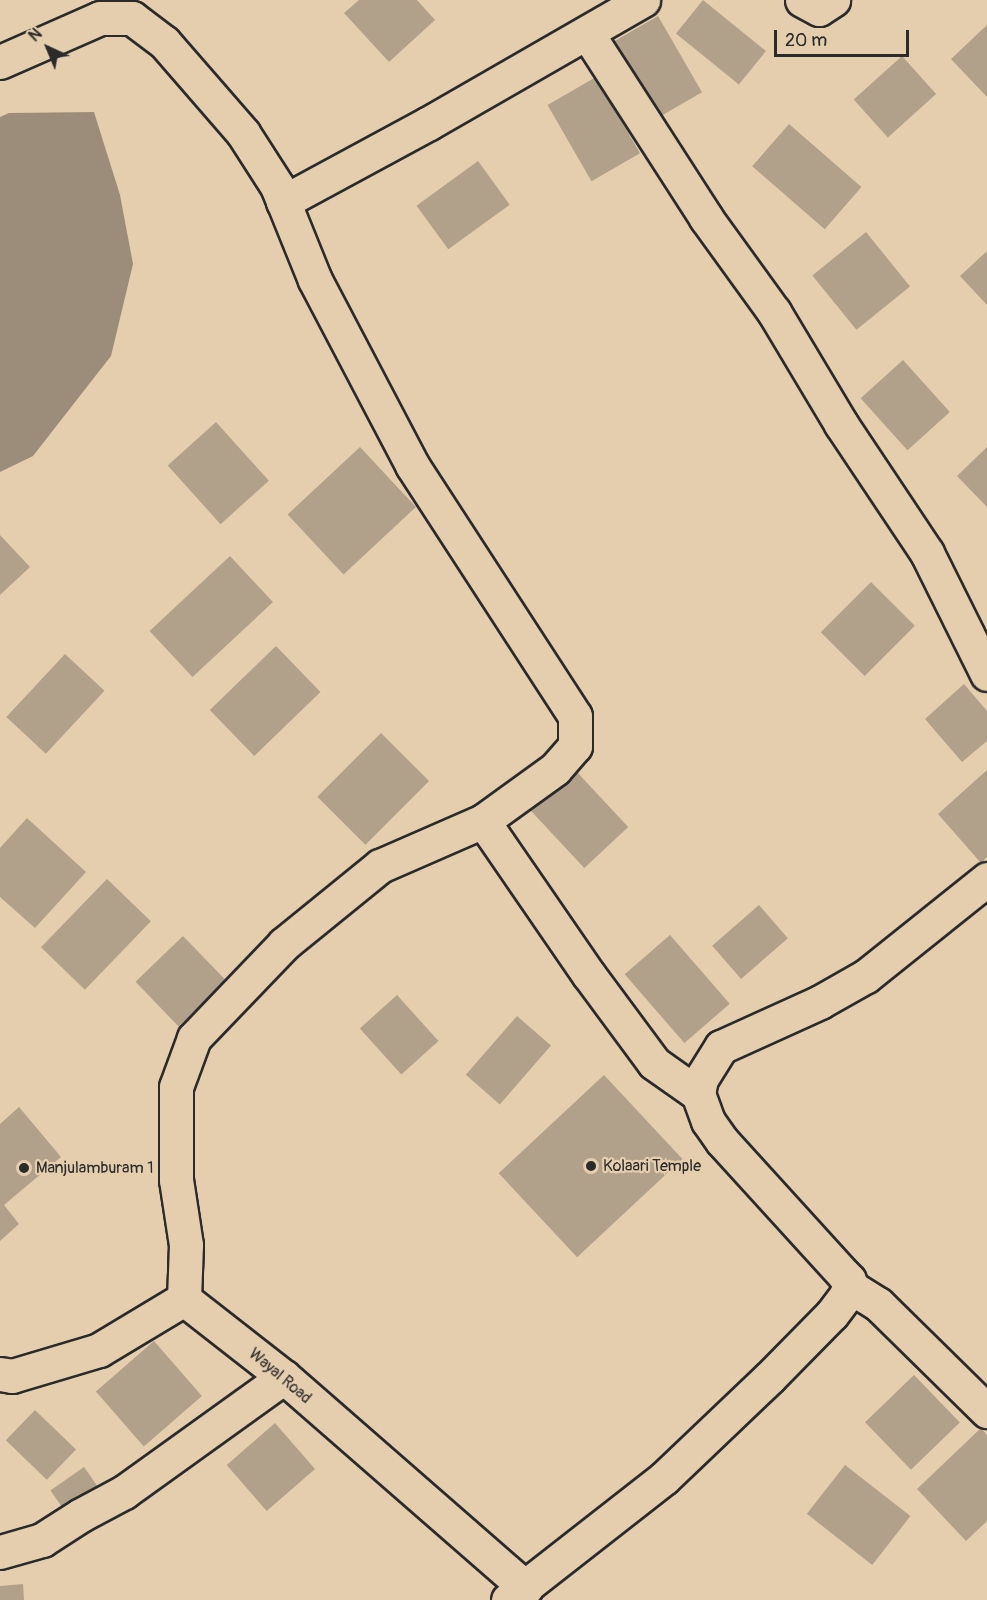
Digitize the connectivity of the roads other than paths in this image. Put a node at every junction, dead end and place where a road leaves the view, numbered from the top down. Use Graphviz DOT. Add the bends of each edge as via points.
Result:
graph roads {
  1 [pos="643,0"];
  2 [pos="802,0"];
  3 [pos="833,0"];
  4 [pos="587,33"];
  5 [pos="0,62"];
  6 [pos="283,202"];
  7 [pos="987,674"];
  8 [pos="483,821"];
  9 [pos="987,879"];
  10 [pos="698,1094"];
  11 [pos="849,1286"];
  12 [pos="184,1299"];
  13 [pos="0,1374"];
  14 [pos="284,1377"];
  15 [pos="987,1411"];
  16 [pos="0,1551"];
  17 [pos="517,1594"];
  1 -- 4 [label="street"];
  2 -- 3 [label="street" via="819,9"];
  4 -- 6 [label="street"];
  4 -- 7 [label="street" via="706,219 774,312 841,424 927,553"];
  5 -- 6 [label="street" via="100,18 132,18 164,42 243,133"];
  6 -- 8 [label="street" via="315,280 412,465 574,716 575,746 555,769"];
  8 -- 10 [label="street" via="654,1063"];
  8 -- 12 [label="street" via="380,866 284,944 194,1038 176,1087 176,1180 186,1245"];
  9 -- 10 [label="street" via="866,976 722,1047 701,1078"];
  10 -- 11 [label="street" via="708,1121 722,1141 844,1275"];
  11 -- 15 [label="street" via="878,1304"];
  11 -- 17 [label="street" via="824,1322 664,1478"];
  12 -- 13 [label="street" via="99,1350 12,1376"];
  12 -- 14 [label="street, Wayal Road"];
  14 -- 16 [label="street" via="124,1492 42,1540"];
  14 -- 17 [label="street, Wayal Road"];
}
